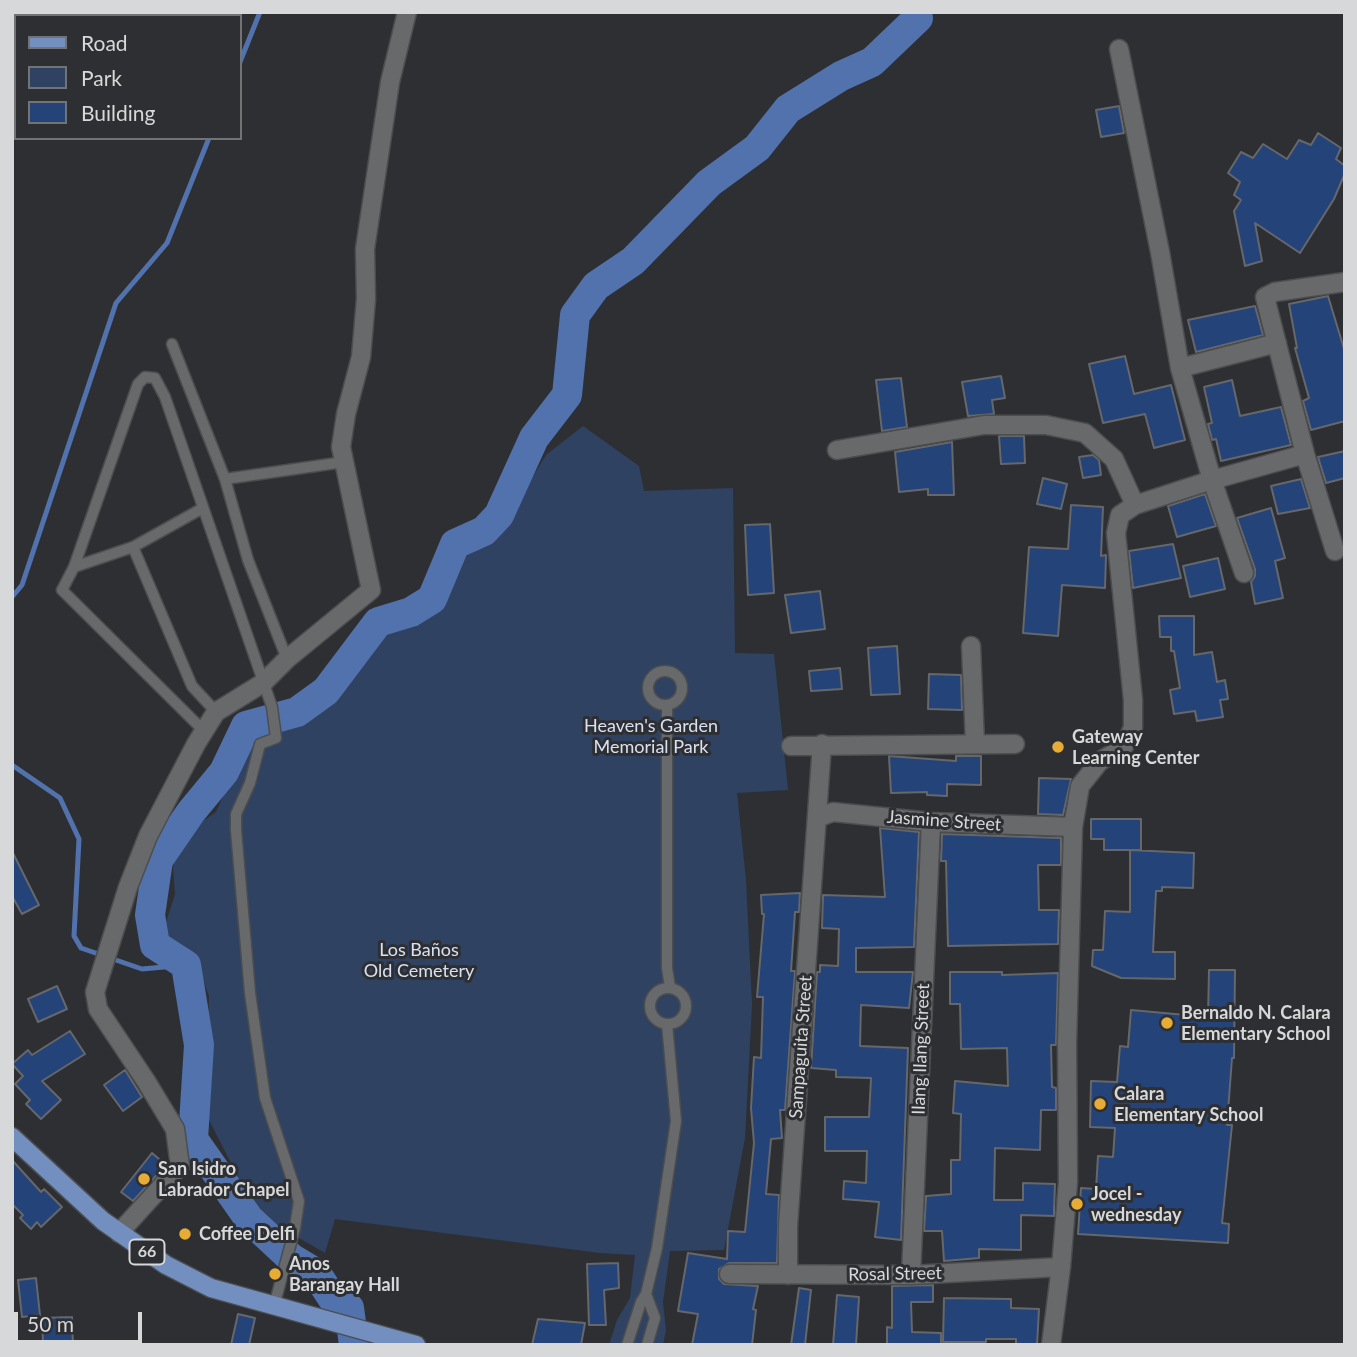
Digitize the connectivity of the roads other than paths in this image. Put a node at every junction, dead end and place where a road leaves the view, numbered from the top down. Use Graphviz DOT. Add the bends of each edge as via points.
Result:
graph roads {
  1 [pos="407,12"];
  2 [pos="1119,50"];
  3 [pos="1345,282"];
  4 [pos="1277,342"];
  5 [pos="172,344"];
  6 [pos="1180,368"];
  7 [pos="837,450"];
  8 [pos="1305,454"];
  9 [pos="344,463"];
  10 [pos="225,479"];
  11 [pos="1212,480"];
  12 [pos="1135,505"];
  13 [pos="203,508"];
  14 [pos="133,547"];
  15 [pos="1335,551"];
  16 [pos="74,568"];
  17 [pos="1244,573"];
  18 [pos="971,646"];
  19 [pos="287,659"];
  20 [pos="263,683"];
  21 [pos="667,705"];
  22 [pos="216,712"];
  23 [pos="204,731"];
  24 [pos="822,744"];
  25 [pos="975,744"];
  26 [pos="1015,744"];
  27 [pos="791,746"];
  28 [pos="817,818"];
  29 [pos="931,822"];
  30 [pos="1073,827"];
  31 [pos="670,987"];
  32 [pos="667,1024"];
  33 [pos="12,1137"];
  34 [pos="119,1233"];
  35 [pos="1061,1266"];
  36 [pos="729,1274"];
  37 [pos="789,1275"];
  38 [pos="911,1275"];
  39 [pos="646,1294"];
  40 [pos="274,1306"];
  41 [pos="416,1345"];
  42 [pos="627,1345"];
  43 [pos="647,1345"];
  44 [pos="1051,1345"];
  1 -- 9 [label="street" via="390,82 365,249 361,357 346,414 341,447"];
  2 -- 6 [label="street"];
  3 -- 4 [label="street" via="1265,297"];
  4 -- 6 [label="street"];
  4 -- 8 [label="street"];
  5 -- 10 [label="lane"];
  6 -- 11 [label="street"];
  7 -- 12 [label="street" via="984,425 1046,425 1085,433 1114,459"];
  8 -- 11 [label="street"];
  8 -- 15 [label="street"];
  9 -- 10 [label="lane"];
  9 -- 19 [label="street" via="371,590"];
  10 -- 19 [label="lane" via="248,560"];
  11 -- 12 [label="street"];
  11 -- 17 [label="street"];
  12 -- 30 [label="street" via="1120,515 1115,533 1133,728 1124,748 1100,761 1080,786"];
  13 -- 14 [label="lane"];
  13 -- 16 [label="lane" via="166,397 155,378 145,377 138,384"];
  13 -- 20 [label="lane"];
  14 -- 16 [label="lane"];
  14 -- 22 [label="lane" via="192,685"];
  16 -- 23 [label="lane" via="62,590"];
  18 -- 25 [label="street"];
  19 -- 20 [label="street"];
  20 -- 22 [label="street"];
  20 -- 40 [label="lane" via="276,738 260,744 236,814 236,830 250,993 265,1098 299,1201"];
  21 -- 31 [label="lane"];
  22 -- 23 [label="street"];
  23 -- 34 [label="street" via="148,836 95,992 98,1009 175,1129 180,1166"];
  24 -- 25 [label="street"];
  24 -- 27 [label="street"];
  24 -- 28 [label="street, Sampaguita Street"];
  25 -- 26 [label="street"];
  28 -- 29 [label="street, Jasmine Street" via="833,812"];
  28 -- 37 [label="street, Sampaguita Street" via="788,1226"];
  29 -- 30 [label="street, Jasmine Street"];
  29 -- 38 [label="street, Ilang Ilang Street"];
  30 -- 35 [label="street" via="1068,1182"];
  31 -- 32 [label="lane" via="657,991 650,1002 652,1014"];
  31 -- 32 [label="lane" via="680,991 687,1007 679,1022"];
  32 -- 39 [label="lane" via="676,1121"];
  33 -- 34 [label="main road, 66"];
  34 -- 40 [label="main road, 66" via="211,1288"];
  35 -- 38 [label="street, Rosal Street"];
  35 -- 44 [label="street"];
  36 -- 37 [label="street, Rosal Street"];
  37 -- 38 [label="street, Rosal Street"];
  39 -- 42 [label="lane"];
  39 -- 43 [label="lane" via="654,1318"];
  40 -- 41 [label="main road, 66"];
}
